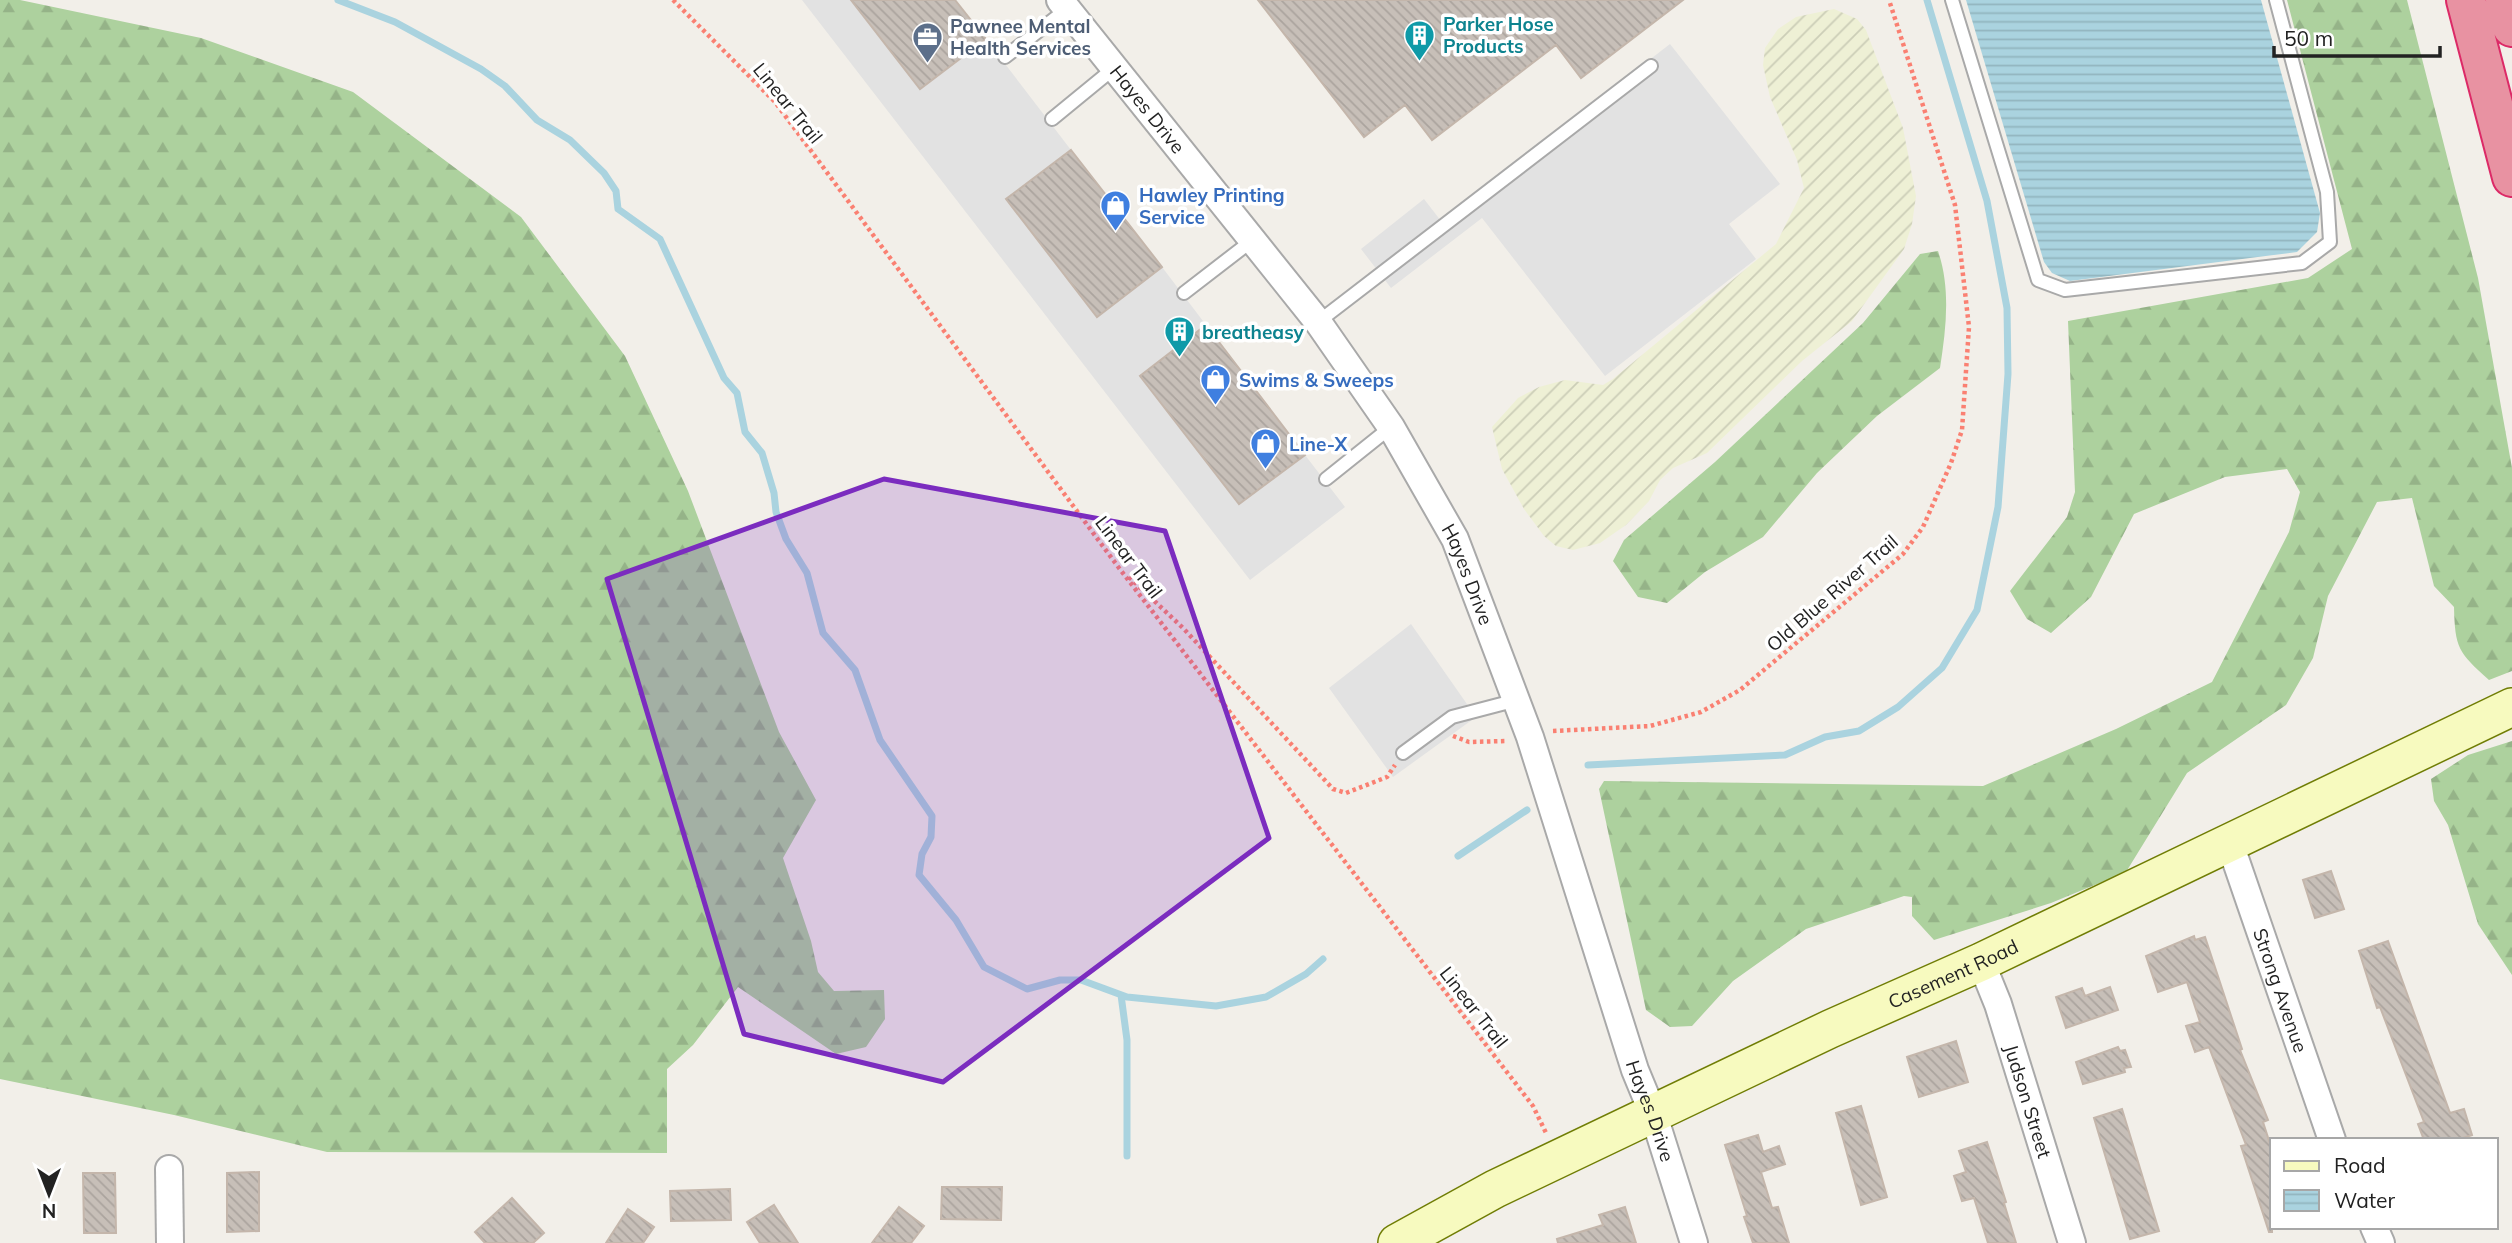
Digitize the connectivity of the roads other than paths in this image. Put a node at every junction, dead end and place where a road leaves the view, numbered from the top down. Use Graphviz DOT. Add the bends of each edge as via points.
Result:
graph roads {
  1 [pos="1952,0"];
  2 [pos="2276,0"];
  3 [pos="2466,0"];
  4 [pos="2505,0"];
  5 [pos="1064,4"];
  6 [pos="2512,27"];
  7 [pos="1005,57"];
  8 [pos="1651,66"];
  9 [pos="1113,69"];
  10 [pos="1052,119"];
  11 [pos="2512,177"];
  12 [pos="1254,239"];
  13 [pos="1184,293"];
  14 [pos="1318,322"];
  15 [pos="1391,427"];
  16 [pos="1326,478"];
  17 [pos="1517,700"];
  18 [pos="2512,707"];
  19 [pos="1403,753"];
  20 [pos="2229,841"];
  21 [pos="1981,962"];
  22 [pos="1654,1116"];
  23 [pos="2331,1138"];
  24 [pos="169,1169"];
  25 [pos="170,1243"];
  26 [pos="1397,1243"];
  27 [pos="1694,1243"];
  28 [pos="2072,1243"];
  1 -- 2 [label="lane" via="2038,280 2065,290 2302,263 2330,242 2327,192"];
  3 -- 11 [label="highway"];
  4 -- 6 [label="highway"];
  5 -- 7 [label="lane"];
  5 -- 9 [label="street, Hayes Drive"];
  8 -- 14 [label="lane"];
  9 -- 10 [label="lane"];
  9 -- 12 [label="street, Hayes Drive"];
  12 -- 13 [label="lane"];
  12 -- 14 [label="street, Hayes Drive"];
  14 -- 15 [label="street, Hayes Drive"];
  15 -- 16 [label="lane"];
  15 -- 17 [label="street, Hayes Drive" via="1455,539"];
  17 -- 19 [label="lane" via="1452,717"];
  17 -- 22 [label="street, Hayes Drive" via="1635,1070"];
  18 -- 20 [label="street, Casement Road"];
  20 -- 21 [label="street, Casement Road"];
  20 -- 23 [label="street, Strong Avenue"];
  21 -- 22 [label="street, Casement Road" via="1830,1029"];
  21 -- 28 [label="street, Judson Street"];
  22 -- 26 [label="street, Casement Road" via="1495,1189"];
  22 -- 27 [label="street, Hayes Drive"];
  24 -- 25 [label="street"];
}
